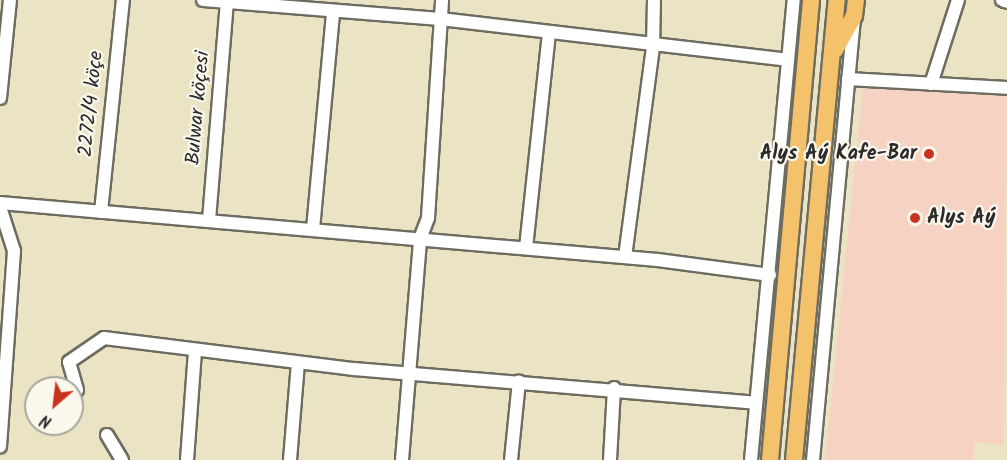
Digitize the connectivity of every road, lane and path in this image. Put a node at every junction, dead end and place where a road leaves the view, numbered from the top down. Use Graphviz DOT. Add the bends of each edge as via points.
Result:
graph roads {
  1 [pos="10,0"];
  2 [pos="123,0"];
  3 [pos="203,0"];
  4 [pos="442,0"];
  5 [pos="654,0"];
  6 [pos="794,0"];
  7 [pos="812,0"];
  8 [pos="837,0"];
  9 [pos="958,0"];
  10 [pos="1002,0"];
  11 [pos="227,1"];
  12 [pos="1007,2"];
  13 [pos="855,8"];
  14 [pos="333,12"];
  15 [pos="440,19"];
  16 [pos="549,32"];
  17 [pos="653,47"];
  18 [pos="831,56"];
  19 [pos="788,60"];
  20 [pos="848,79"];
  21 [pos="931,84"];
  22 [pos="1007,88"];
  23 [pos="0,98"];
  24 [pos="0,205"];
  25 [pos="101,212"];
  26 [pos="209,220"];
  27 [pos="312,229"];
  28 [pos="420,239"];
  29 [pos="525,248"];
  30 [pos="626,257"];
  31 [pos="770,275"];
  32 [pos="195,352"];
  33 [pos="298,363"];
  34 [pos="411,373"];
  35 [pos="72,376"];
  36 [pos="519,381"];
  37 [pos="3,386"];
  38 [pos="614,388"];
  39 [pos="756,402"];
  40 [pos="107,435"];
  41 [pos="0,446"];
  42 [pos="122,460"];
  43 [pos="187,460"];
  44 [pos="290,460"];
  45 [pos="402,460"];
  46 [pos="511,460"];
  47 [pos="610,460"];
  48 [pos="751,460"];
  49 [pos="770,460"];
  50 [pos="794,460"];
  51 [pos="813,460"];
  1 -- 23 [label="street"];
  2 -- 25 [label="street, 2272/4 köçe"];
  3 -- 11 [label="street"];
  4 -- 15 [label="street"];
  5 -- 17 [label="street"];
  6 -- 19 [label="street"];
  7 -- 49 [label="main road"];
  8 -- 18 [label="main road"];
  9 -- 21 [label="street"];
  10 -- 12 [label="street"];
  11 -- 14 [label="street"];
  11 -- 26 [label="street, Bulwar köçesi"];
  13 -- 18 [label="main road"];
  13 -- 20 [label="street"];
  14 -- 15 [label="street"];
  14 -- 27 [label="street"];
  15 -- 16 [label="street"];
  15 -- 28 [label="street" via="428,218"];
  16 -- 17 [label="street"];
  16 -- 29 [label="street"];
  17 -- 19 [label="street"];
  17 -- 30 [label="street"];
  18 -- 50 [label="main road"];
  19 -- 31 [label="street"];
  20 -- 21 [label="street"];
  20 -- 51 [label="street"];
  21 -- 22 [label="street"];
  24 -- 25 [label="street"];
  24 -- 37 [label="street" via="14,251"];
  25 -- 26 [label="street"];
  26 -- 27 [label="street"];
  27 -- 28 [label="street"];
  28 -- 29 [label="street"];
  28 -- 34 [label="street"];
  29 -- 30 [label="street"];
  30 -- 31 [label="street"];
  31 -- 39 [label="street"];
  32 -- 33 [label="street"];
  32 -- 35 [label="street" via="104,338 69,362"];
  32 -- 43 [label="street"];
  33 -- 34 [label="street"];
  33 -- 44 [label="street"];
  34 -- 36 [label="street"];
  34 -- 45 [label="street"];
  36 -- 38 [label="street"];
  36 -- 46 [label="street"];
  37 -- 41 [label="street"];
  38 -- 39 [label="street"];
  38 -- 47 [label="street"];
  39 -- 48 [label="street"];
  40 -- 42 [label="street"];
}
